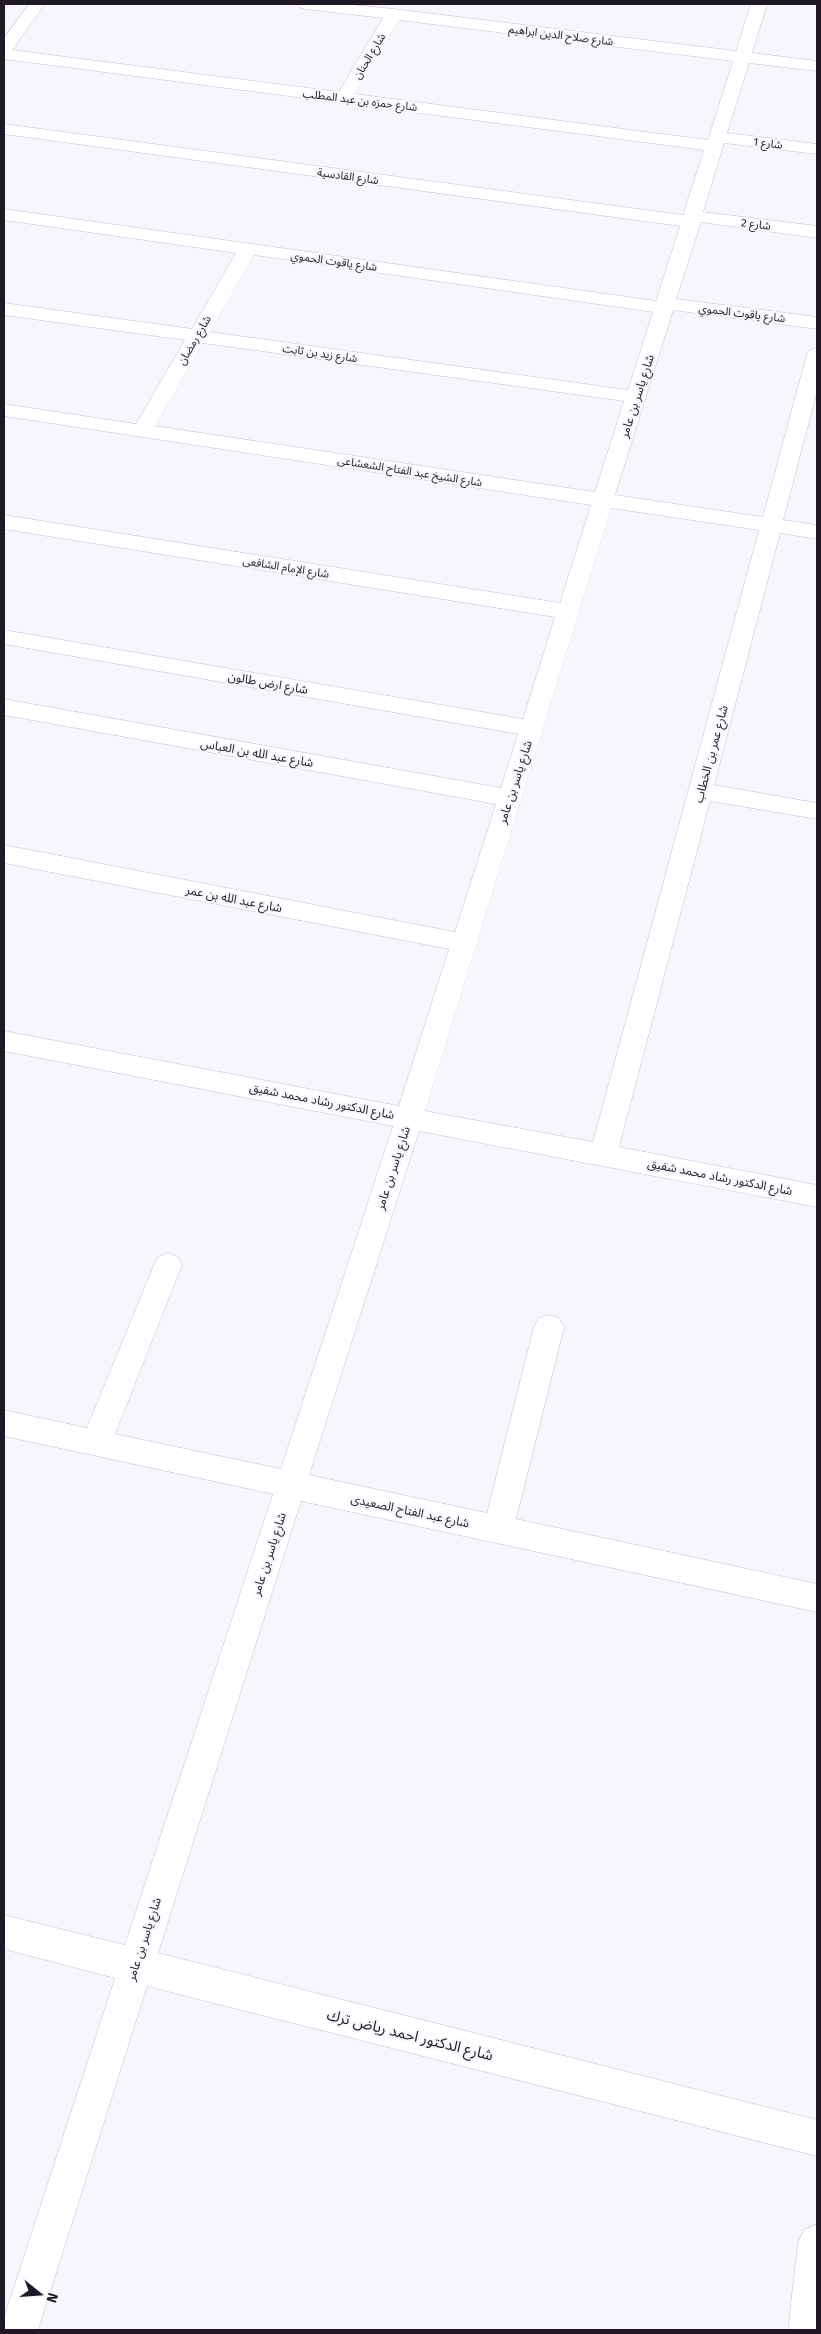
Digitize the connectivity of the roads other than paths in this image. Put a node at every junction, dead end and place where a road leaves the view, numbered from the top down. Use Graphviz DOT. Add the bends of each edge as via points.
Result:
graph roads {
  1 [pos="36,4"];
  2 [pos="305,4"];
  3 [pos="759,4"];
  4 [pos="394,14"];
  5 [pos="5,47"];
  6 [pos="743,57"];
  7 [pos="817,66"];
  8 [pos="344,98"];
  9 [pos="4,130"];
  10 [pos="717,141"];
  11 [pos="817,149"];
  12 [pos="4,214"];
  13 [pos="693,219"];
  14 [pos="817,232"];
  15 [pos="248,249"];
  16 [pos="666,305"];
  17 [pos="4,309"];
  18 [pos="817,323"];
  19 [pos="196,336"];
  20 [pos="817,354"];
  21 [pos="637,397"];
  22 [pos="4,410"];
  23 [pos="142,431"];
  24 [pos="604,500"];
  25 [pos="4,522"];
  26 [pos="772,525"];
  27 [pos="817,532"];
  28 [pos="569,612"];
  29 [pos="4,637"];
  30 [pos="4,707"];
  31 [pos="532,729"];
  32 [pos="701,791"];
  33 [pos="510,798"];
  34 [pos="817,811"];
  35 [pos="4,854"];
  36 [pos="464,943"];
  37 [pos="4,1040"];
  38 [pos="409,1118"];
  39 [pos="604,1155"];
  40 [pos="817,1196"];
  41 [pos="168,1265"];
  42 [pos="549,1327"];
  43 [pos="4,1423"];
  44 [pos="96,1443"];
  45 [pos="292,1486"];
  46 [pos="498,1530"];
  47 [pos="817,1598"];
  48 [pos="4,1932"];
  49 [pos="136,1966"];
  50 [pos="817,2138"];
  51 [pos="817,2243"];
  52 [pos="19,2330"];
  53 [pos="807,2330"];
  1 -- 5 [label="street"];
  2 -- 4 [label="street, شارع صلاح الدين ابراهيم"];
  3 -- 6 [label="street, شارع ياسر بن عامر"];
  4 -- 6 [label="street, شارع صلاح الدين ابراهيم"];
  4 -- 8 [label="street, شارع الحنان"];
  5 -- 8 [label="street, شارع حمزه بن عبد المطلب"];
  6 -- 7 [label="street, شارع صلاح الدين ابراهيم"];
  6 -- 10 [label="street, شارع ياسر بن عامر"];
  8 -- 10 [label="street, شارع حمزه بن عبد المطلب"];
  9 -- 13 [label="street, شارع القادسية"];
  10 -- 11 [label="street, شارع 1"];
  10 -- 13 [label="street, شارع ياسر بن عامر"];
  12 -- 15 [label="street, شارع ياقوت الحموي"];
  13 -- 14 [label="street, شارع 2"];
  13 -- 16 [label="street, شارع ياسر بن عامر"];
  15 -- 16 [label="street, شارع ياقوت الحموي"];
  15 -- 19 [label="street, شارع رمضان"];
  16 -- 18 [label="street, شارع ياقوت الحموي"];
  16 -- 21 [label="street, شارع ياسر بن عامر"];
  17 -- 19 [label="street, شارع زيد بن ثابت"];
  19 -- 21 [label="street, شارع زيد بن ثابت"];
  19 -- 23 [label="street, شارع رمضان"];
  20 -- 26 [label="street, شارع عمر بن الخطاب"];
  21 -- 24 [label="street, شارع ياسر بن عامر"];
  22 -- 23 [label="street, شارع الشيخ عبد الفتاح الشعشاعى"];
  23 -- 24 [label="street, شارع الشيخ عبد الفتاح الشعشاعى"];
  24 -- 26 [label="street, شارع الشيخ عبد الفتاح الشعشاعى"];
  24 -- 28 [label="street, شارع ياسر بن عامر"];
  25 -- 28 [label="street, شارع الإمام الشافعى"];
  26 -- 27 [label="street, شارع الشيخ عبد الفتاح الشعشاعى"];
  26 -- 32 [label="street, شارع عمر بن الخطاب"];
  28 -- 31 [label="street, شارع ياسر بن عامر"];
  29 -- 31 [label="street, شارع ارض طالون"];
  30 -- 33 [label="street, شارع عبد الله بن العباس"];
  31 -- 33 [label="street, شارع ياسر بن عامر"];
  32 -- 34 [label="street"];
  32 -- 39 [label="street, شارع عمر بن الخطاب"];
  33 -- 36 [label="street, شارع ياسر بن عامر"];
  35 -- 36 [label="street, شارع عبد الله بن عمر"];
  36 -- 38 [label="street, شارع ياسر بن عامر"];
  37 -- 38 [label="street, شارع الدكتور رشاد محمد شفيق"];
  38 -- 39 [label="street, شارع الدكتور رشاد محمد شفيق"];
  38 -- 45 [label="street, شارع ياسر بن عامر"];
  39 -- 40 [label="street, شارع الدكتور رشاد محمد شفيق"];
  41 -- 44 [label="street"];
  42 -- 46 [label="street"];
  43 -- 44 [label="street, شارع عبد الفتاح الصعيدى"];
  44 -- 45 [label="street, شارع عبد الفتاح الصعيدى"];
  45 -- 46 [label="street, شارع عبد الفتاح الصعيدى"];
  45 -- 49 [label="street, شارع ياسر بن عامر"];
  46 -- 47 [label="street, شارع عبد الفتاح الصعيدى"];
  48 -- 49 [label="street, شارع الدكتور احمد رياض ترك"];
  49 -- 50 [label="street, شارع الدكتور احمد رياض ترك"];
  49 -- 52 [label="street, شارع ياسر بن عامر"];
  51 -- 53 [label="street"];
}
